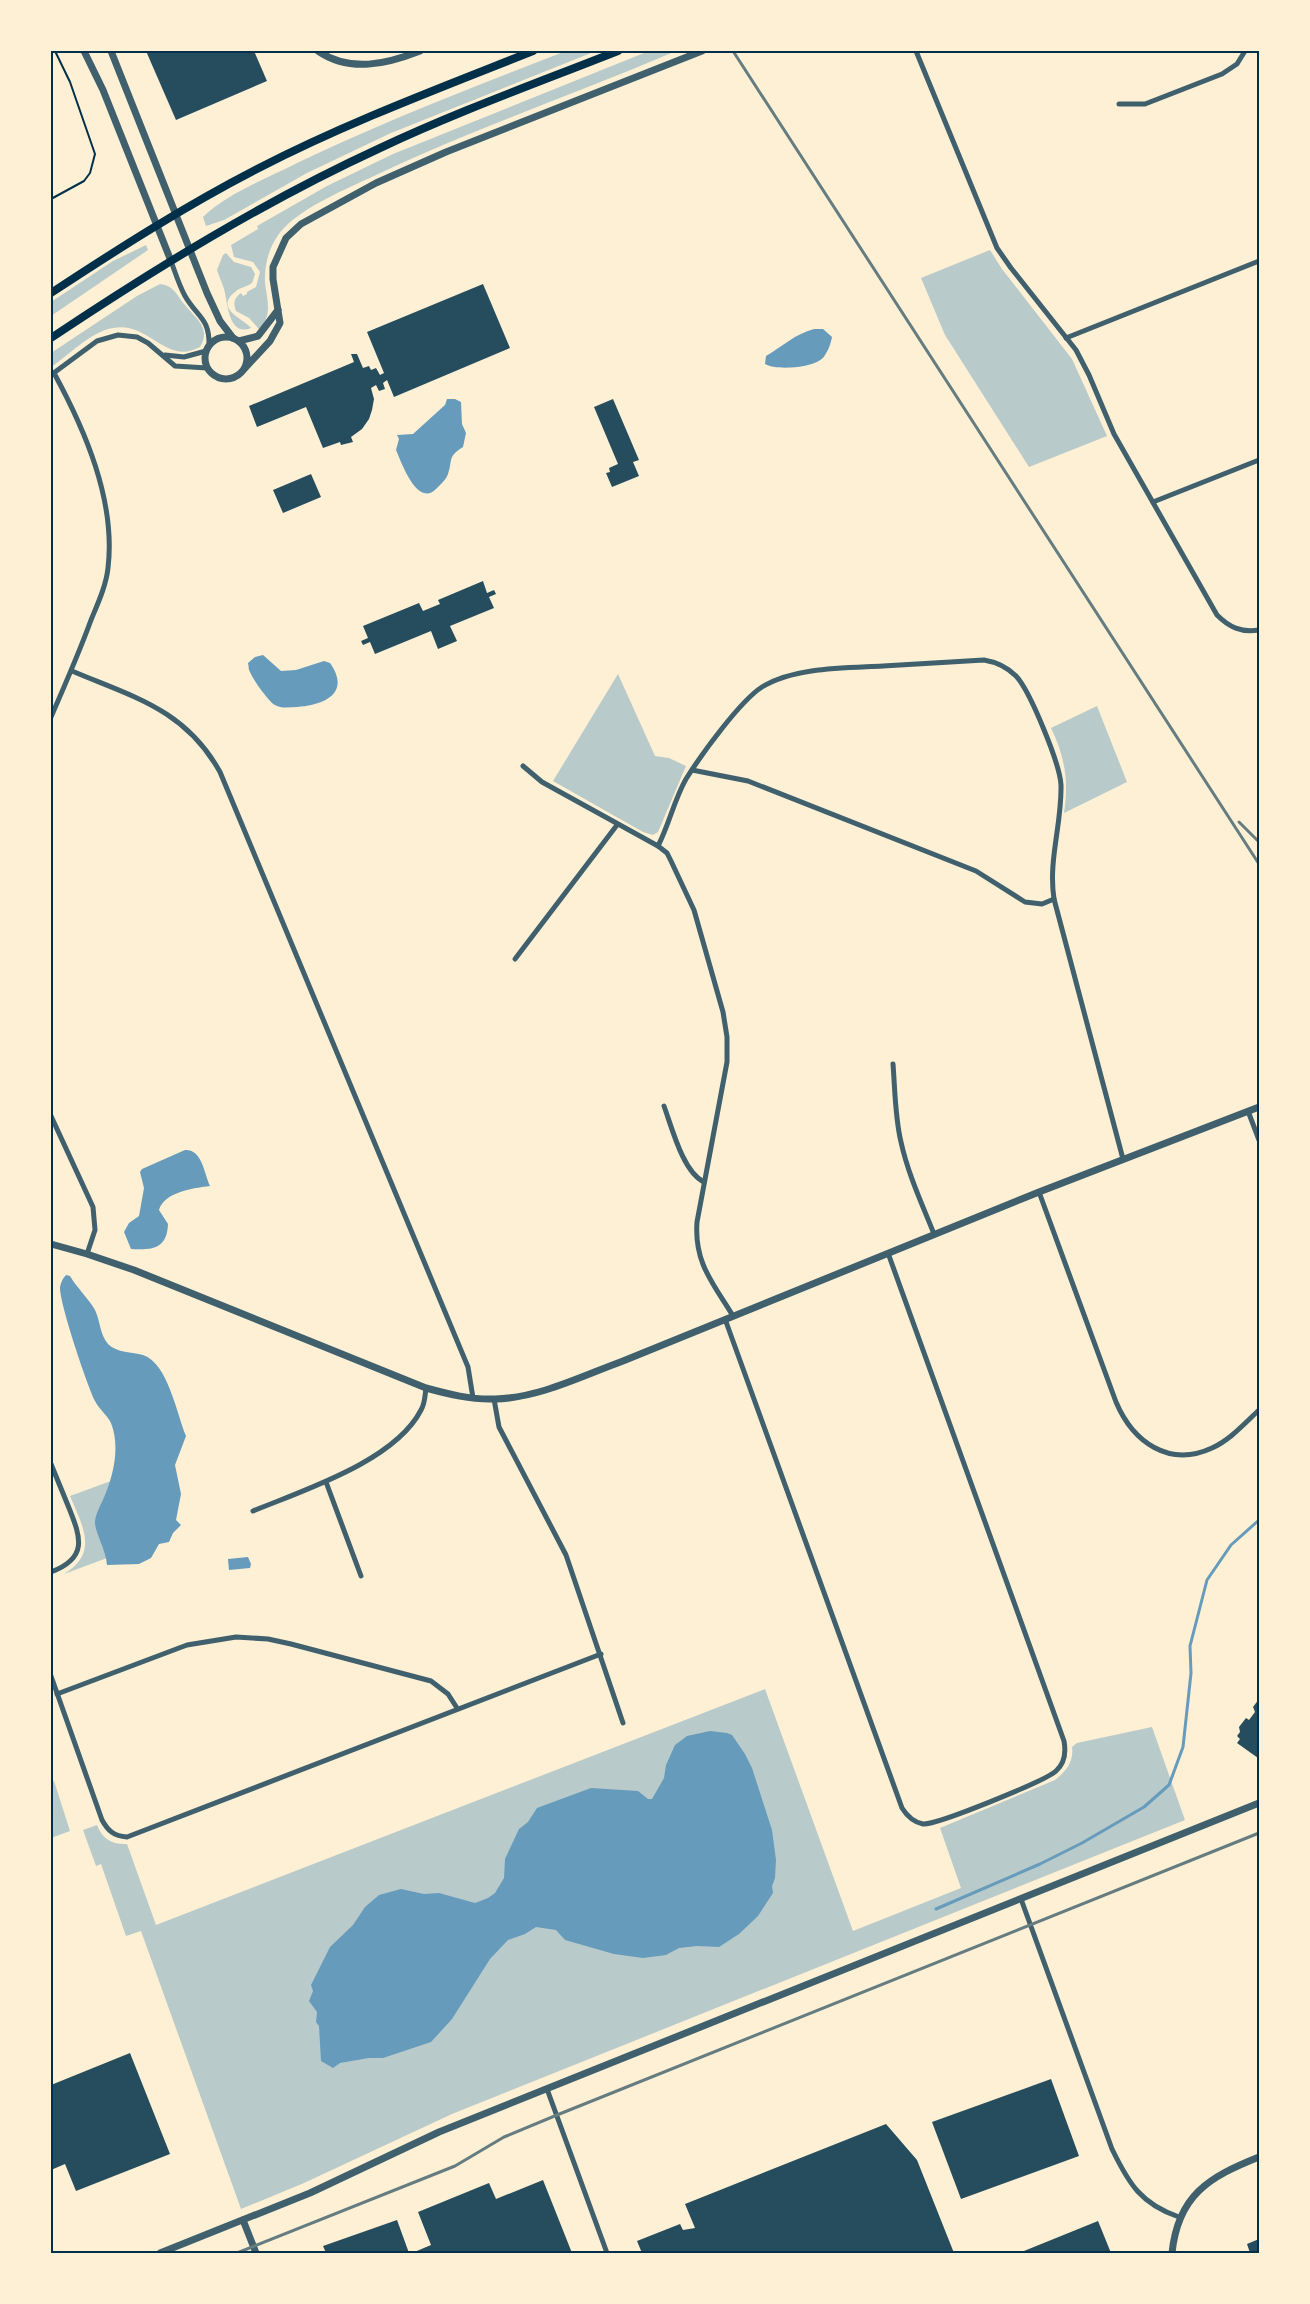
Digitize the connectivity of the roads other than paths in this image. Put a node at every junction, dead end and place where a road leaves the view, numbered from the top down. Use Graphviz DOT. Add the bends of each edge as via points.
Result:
graph roads {
  1 [pos="84,51"];
  2 [pos="111,51"];
  3 [pos="318,51"];
  4 [pos="420,51"];
  5 [pos="533,51"];
  6 [pos="618,51"];
  7 [pos="702,51"];
  8 [pos="916,51"];
  9 [pos="1245,51"];
  10 [pos="1119,104"];
  11 [pos="175,213"];
  12 [pos="157,224"];
  13 [pos="189,249"];
  14 [pos="171,261"];
  15 [pos="1259,261"];
  16 [pos="51,292"];
  17 [pos="278,310"];
  18 [pos="51,338"];
  19 [pos="1066,338"];
  20 [pos="236,340"];
  21 [pos="208,348"];
  22 [pos="164,355"];
  23 [pos="207,368"];
  24 [pos="245,368"];
  25 [pos="53,374"];
  26 [pos="1259,460"];
  27 [pos="1153,502"];
  28 [pos="1259,630"];
  29 [pos="72,671"];
  30 [pos="51,717"];
  31 [pos="523,766"];
  32 [pos="692,770"];
  33 [pos="617,825"];
  34 [pos="658,846"];
  35 [pos="1054,899"];
  36 [pos="515,959"];
  37 [pos="893,1064"];
  38 [pos="664,1106"];
  39 [pos="1259,1107"];
  40 [pos="1248,1111"];
  41 [pos="51,1116"];
  42 [pos="1259,1140"];
  43 [pos="1123,1159"];
  44 [pos="704,1182"];
  45 [pos="1040,1191"];
  46 [pos="934,1234"];
  47 [pos="51,1244"];
  48 [pos="888,1253"];
  49 [pos="87,1254"];
  50 [pos="733,1316"];
  51 [pos="725,1319"];
  52 [pos="426,1388"];
  53 [pos="473,1398"];
  54 [pos="494,1399"];
  55 [pos="1259,1410"];
  56 [pos="51,1464"];
  57 [pos="326,1482"];
  58 [pos="253,1510"];
  59 [pos="51,1572"];
  60 [pos="361,1576"];
  61 [pos="601,1653"];
  62 [pos="51,1676"];
  63 [pos="57,1694"];
  64 [pos="457,1708"];
  65 [pos="623,1722"];
  66 [pos="1259,1803"];
  67 [pos="1021,1899"];
  68 [pos="547,2089"];
  69 [pos="1259,2157"];
  70 [pos="1179,2217"];
  71 [pos="243,2220"];
  72 [pos="160,2253"];
  73 [pos="256,2253"];
  74 [pos="607,2253"];
  75 [pos="1172,2253"];
  1 -- 12 [label="street" via="104,90"];
  2 -- 11 [label="street"];
  3 -- 4 [label="street" via="335,60 360,64 389,62"];
  5 -- 11 [label="highway" via="348,126"];
  6 -- 13 [label="highway" via="378,148"];
  7 -- 17 [label="street" via="446,152 321,212 292,231 280,248 273,267"];
  8 -- 19 [label="street" via="997,248"];
  9 -- 10 [label="street" via="1237,64 1222,74 1145,104"];
  11 -- 12 [label="highway"];
  11 -- 13 [label="street"];
  12 -- 14 [label="street"];
  12 -- 16 [label="highway"];
  13 -- 14 [label="highway"];
  13 -- 20 [label="street" via="220,321"];
  14 -- 18 [label="highway"];
  14 -- 21 [label="street" via="185,296 206,322"];
  15 -- 19 [label="street"];
  17 -- 20 [label="street" via="258,336"];
  17 -- 24 [label="street" via="280,323 276,333"];
  19 -- 27 [label="street"];
  20 -- 21 [label="street" via="220,338"];
  20 -- 24 [label="street" via="247,356"];
  21 -- 22 [label="street" via="184,357"];
  21 -- 23 [label="street"];
  22 -- 23 [label="street" via="175,366"];
  22 -- 25 [label="street" via="137,337 118,335 98,341"];
  23 -- 24 [label="street" via="214,376 228,380"];
  25 -- 29 [label="street" via="100,478 109,531 105,582"];
  26 -- 27 [label="street"];
  27 -- 28 [label="street" via="1223,621 1234,628"];
  29 -- 30 [label="street"];
  29 -- 53 [label="street" via="171,716 198,740 220,771 468,1367"];
  31 -- 33 [label="street" via="542,782"];
  32 -- 34 [label="street"];
  32 -- 35 [label="street" via="748,781 976,871 1026,902 1042,904"];
  32 -- 35 [label="street" via="745,702 778,679 835,668 993,662 1020,680 1057,761 1061,790 1051,873"];
  33 -- 34 [label="street"];
  33 -- 36 [label="street"];
  34 -- 44 [label="street" via="667,853 694,910 727,1037 727,1062"];
  35 -- 43 [label="street"];
  37 -- 46 [label="street" via="903,1151"];
  38 -- 44 [label="street" via="689,1170"];
  39 -- 40 [label="street"];
  40 -- 42 [label="street"];
  40 -- 43 [label="street"];
  41 -- 49 [label="street" via="93,1207 95,1230"];
  43 -- 45 [label="street"];
  44 -- 50 [label="street" via="697,1222 698,1253"];
  45 -- 46 [label="street"];
  45 -- 55 [label="street" via="1116,1402 1129,1426 1151,1447 1175,1454 1199,1453 1214,1448"];
  46 -- 48 [label="street"];
  47 -- 49 [label="street"];
  48 -- 50 [label="street"];
  48 -- 51 [label="street" via="1064,1741 1064,1760 1057,1770 989,1801 932,1823 915,1822 902,1808"];
  49 -- 52 [label="street"];
  50 -- 51 [label="street"];
  51 -- 54 [label="street" via="561,1384"];
  52 -- 53 [label="street"];
  52 -- 57 [label="street" via="423,1408 401,1436"];
  53 -- 54 [label="street"];
  54 -- 61 [label="street" via="499,1427 566,1555"];
  56 -- 59 [label="street" via="78,1531 78,1550 67,1564"];
  57 -- 58 [label="street"];
  57 -- 60 [label="street"];
  61 -- 64 [label="street"];
  61 -- 65 [label="street"];
  62 -- 63 [label="street"];
  63 -- 64 [label="street" via="187,1645 244,1638 291,1644 430,1681 448,1694"];
  63 -- 64 [label="street" via="102,1820 110,1832 119,1836 136,1834"];
  66 -- 67 [label="street"];
  67 -- 68 [label="street"];
  67 -- 70 [label="street" via="1122,2170 1144,2198"];
  68 -- 71 [label="street" via="439,2132"];
  68 -- 74 [label="street"];
  69 -- 70 [label="street" via="1206,2183"];
  70 -- 75 [label="street"];
  71 -- 72 [label="street"];
  71 -- 73 [label="street"];
}
